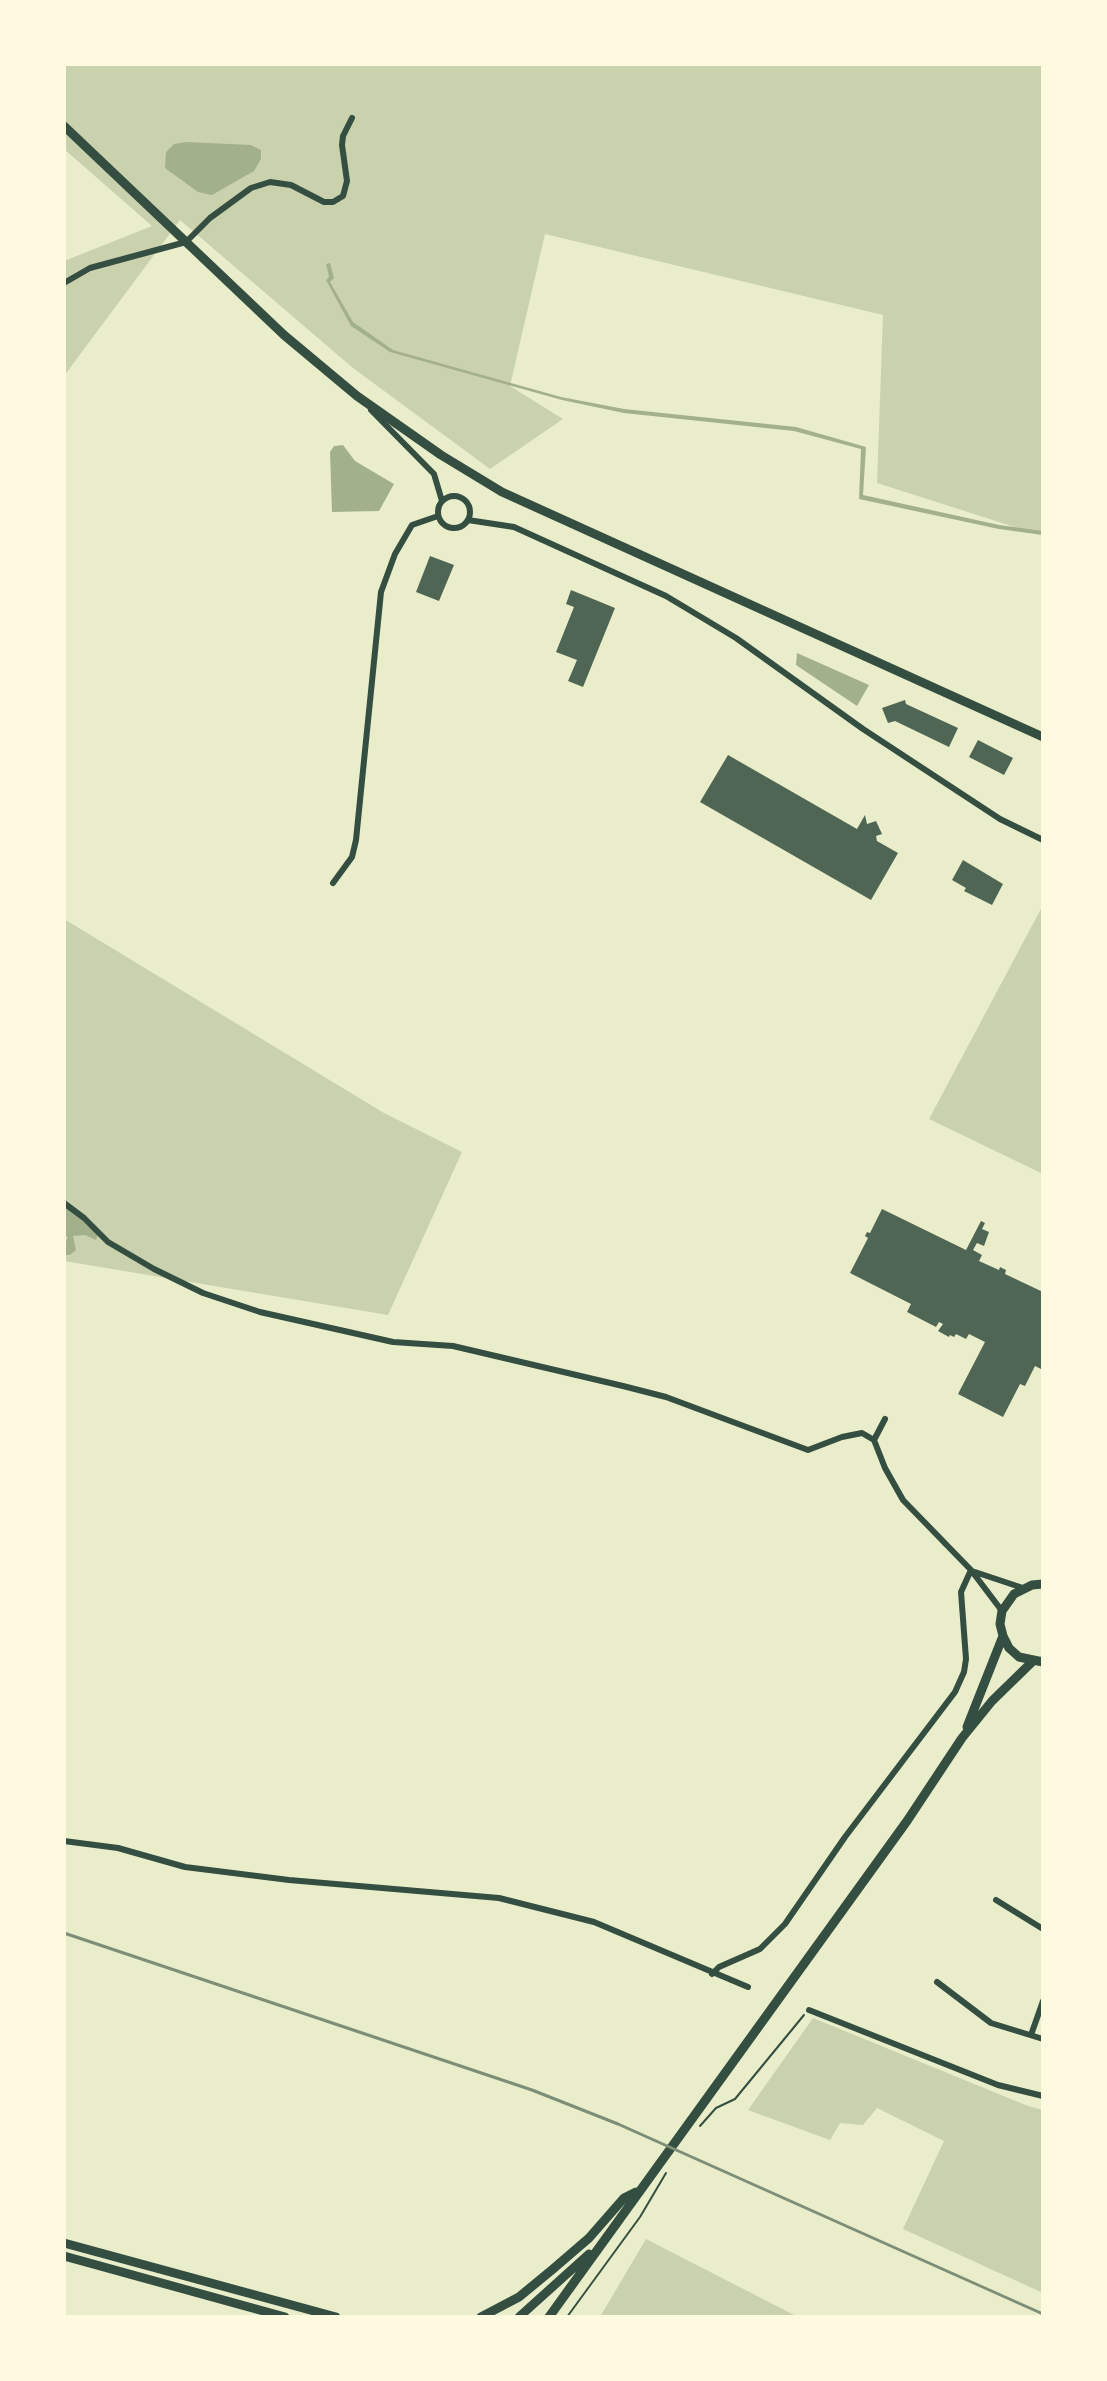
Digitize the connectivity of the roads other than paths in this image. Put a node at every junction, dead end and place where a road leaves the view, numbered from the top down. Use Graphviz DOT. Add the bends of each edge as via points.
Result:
graph roads {
  1 [pos="352,118"];
  2 [pos="64,126"];
  3 [pos="186,242"];
  4 [pos="64,283"];
  5 [pos="357,396"];
  6 [pos="442,501"];
  7 [pos="438,516"];
  8 [pos="468,520"];
  9 [pos="1043,737"];
  10 [pos="1043,840"];
  11 [pos="333,883"];
  12 [pos="64,1203"];
  13 [pos="885,1419"];
  14 [pos="874,1440"];
  15 [pos="971,1570"];
  16 [pos="1043,1584"];
  17 [pos="1023,1588"];
  18 [pos="1002,1611"];
  19 [pos="1003,1636"];
  20 [pos="1032,1662"];
  21 [pos="1043,1662"];
  22 [pos="962,1738"];
  23 [pos="64,1841"];
  24 [pos="996,1900"];
  25 [pos="1043,1929"];
  26 [pos="712,1974"];
  27 [pos="937,1982"];
  28 [pos="748,1987"];
  29 [pos="1043,2001"];
  30 [pos="809,2010"];
  31 [pos="1031,2035"];
  32 [pos="1043,2039"];
  33 [pos="1043,2096"];
  34 [pos="639,2191"];
  35 [pos="64,2243"];
  36 [pos="600,2244"];
  37 [pos="64,2256"];
  38 [pos="285,2317"];
  39 [pos="335,2317"];
  40 [pos="481,2317"];
  41 [pos="519,2317"];
  42 [pos="549,2317"];
  1 -- 3 [label="street" via="343,136 343,196 324,202 291,185 270,182 251,188"];
  2 -- 3 [label="main road"];
  3 -- 4 [label="street" via="90,268"];
  3 -- 5 [label="main road"];
  5 -- 6 [label="street" via="429,467"];
  5 -- 9 [label="main road" via="502,492"];
  6 -- 7 [label="street"];
  6 -- 8 [label="street" via="461,498 468,505"];
  7 -- 8 [label="street" via="449,528"];
  7 -- 11 [label="street" via="417,522 402,538 381,592 356,840 352,857"];
  8 -- 10 [label="street" via="514,527 666,596 1000,819"];
  12 -- 14 [label="street" via="108,1242 154,1269 260,1312 393,1342 453,1346 623,1386 808,1450 862,1433"];
  13 -- 14 [label="street"];
  14 -- 15 [label="street" via="903,1500"];
  15 -- 17 [label="street"];
  15 -- 18 [label="street"];
  15 -- 26 [label="street" via="961,1592 966,1659 955,1692 785,1924 760,1949"];
  16 -- 17 [label="main road"];
  17 -- 18 [label="main road"];
  18 -- 19 [label="main road"];
  19 -- 20 [label="main road" via="1019,1657"];
  19 -- 22 [label="main road"];
  20 -- 21 [label="main road"];
  20 -- 22 [label="main road"];
  22 -- 34 [label="main road" via="688,2122 665,2164"];
  23 -- 26 [label="street" via="118,1848 200,1869 499,1898 594,1922"];
  24 -- 25 [label="street"];
  26 -- 28 [label="street"];
  27 -- 31 [label="street" via="991,2023"];
  29 -- 31 [label="street"];
  30 -- 33 [label="street" via="998,2085"];
  31 -- 32 [label="street"];
  34 -- 36 [label="main road"];
  34 -- 40 [label="main road" via="624,2198 542,2279"];
  35 -- 39 [label="main road"];
  36 -- 41 [label="main road"];
  36 -- 42 [label="main road"];
  37 -- 38 [label="main road"];
}
